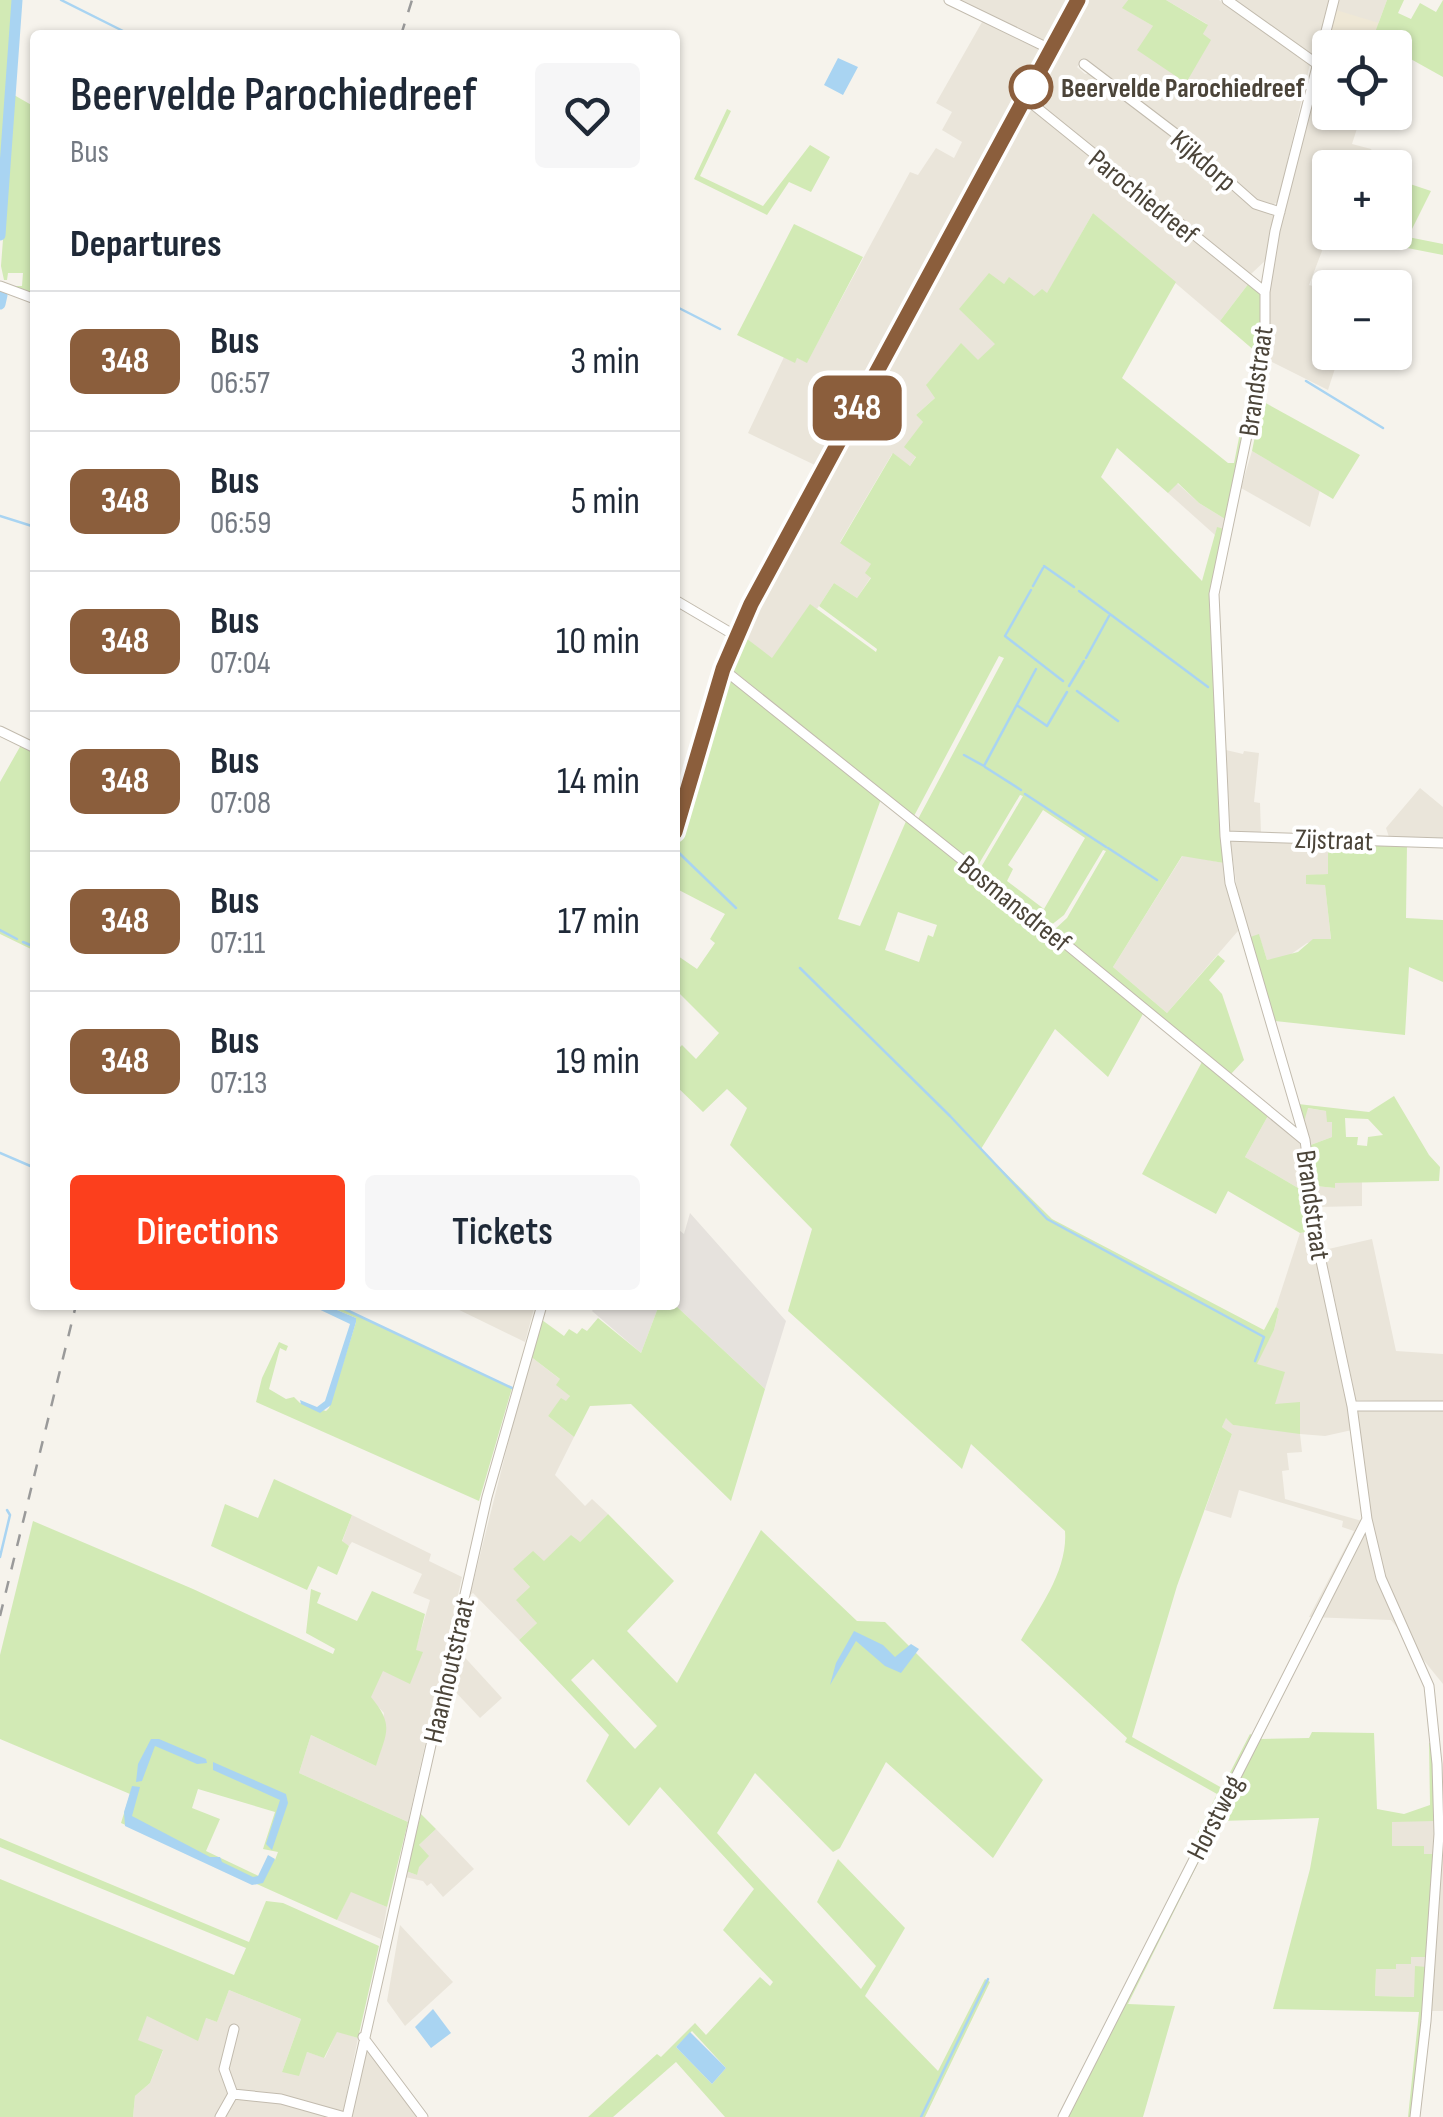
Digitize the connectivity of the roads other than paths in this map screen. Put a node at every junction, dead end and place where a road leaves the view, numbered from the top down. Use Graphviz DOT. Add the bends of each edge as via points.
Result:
graph roads {
  1 [pos="949,0"];
  2 [pos="1078,0"];
  3 [pos="1227,0"];
  4 [pos="1334,0"];
  5 [pos="1326,30"];
  6 [pos="1050,50"];
  7 [pos="1312,60"];
  8 [pos="1084,64"];
  9 [pos="1312,84"];
  10 [pos="1025,98"];
  11 [pos="1280,212"];
  12 [pos="0,286"];
  13 [pos="1266,292"];
  14 [pos="30,297"];
  15 [pos="680,603"];
  16 [pos="736,636"];
  17 [pos="723,669"];
  18 [pos="0,731"];
  19 [pos="30,746"];
  20 [pos="680,815"];
  21 [pos="1225,836"];
  22 [pos="1443,843"];
  23 [pos="1305,1140"];
  24 [pos="541,1310"];
  25 [pos="1352,1406"];
  26 [pos="1443,1406"];
  27 [pos="1367,1519"];
  28 [pos="234,2029"];
  29 [pos="363,2037"];
  30 [pos="233,2094"];
  31 [pos="220,2117"];
  32 [pos="346,2117"];
  33 [pos="423,2117"];
  34 [pos="1063,2117"];
  35 [pos="1415,2117"];
  1 -- 6 [label="street"];
  2 -- 6 [label="street"];
  3 -- 7 [label="street"];
  4 -- 5 [label="street, Brandstraat"];
  6 -- 10 [label="street"];
  8 -- 11 [label="street, Kijkdorp" via="1255,204"];
  9 -- 11 [label="street, Brandstraat"];
  10 -- 13 [label="street, Parochiedreef"];
  10 -- 16 [label="street"];
  11 -- 13 [label="street, Brandstraat"];
  12 -- 14 [label="street"];
  13 -- 21 [label="street, Brandstraat" via="1260,378 1214,594"];
  15 -- 16 [label="street"];
  16 -- 17 [label="street"];
  17 -- 20 [label="street"];
  17 -- 23 [label="street, Bosmansdreef"];
  18 -- 19 [label="street"];
  21 -- 22 [label="street, Zijstraat"];
  21 -- 23 [label="street, Brandstraat" via="1230,883"];
  23 -- 25 [label="street, Brandstraat" via="1320,1256"];
  24 -- 29 [label="street, Haanhoutstraat" via="487,1497"];
  25 -- 26 [label="street"];
  25 -- 27 [label="street, Brandstraat"];
  27 -- 34 [label="street, Horstweg"];
  27 -- 35 [label="street, Brandstraat" via="1380,1578 1429,1686 1436,1744 1439,1834"];
  28 -- 30 [label="street" via="224,2069"];
  29 -- 32 [label="street, Haanhoutstraat"];
  29 -- 33 [label="street"];
  30 -- 31 [label="street"];
  30 -- 32 [label="street"];
}
